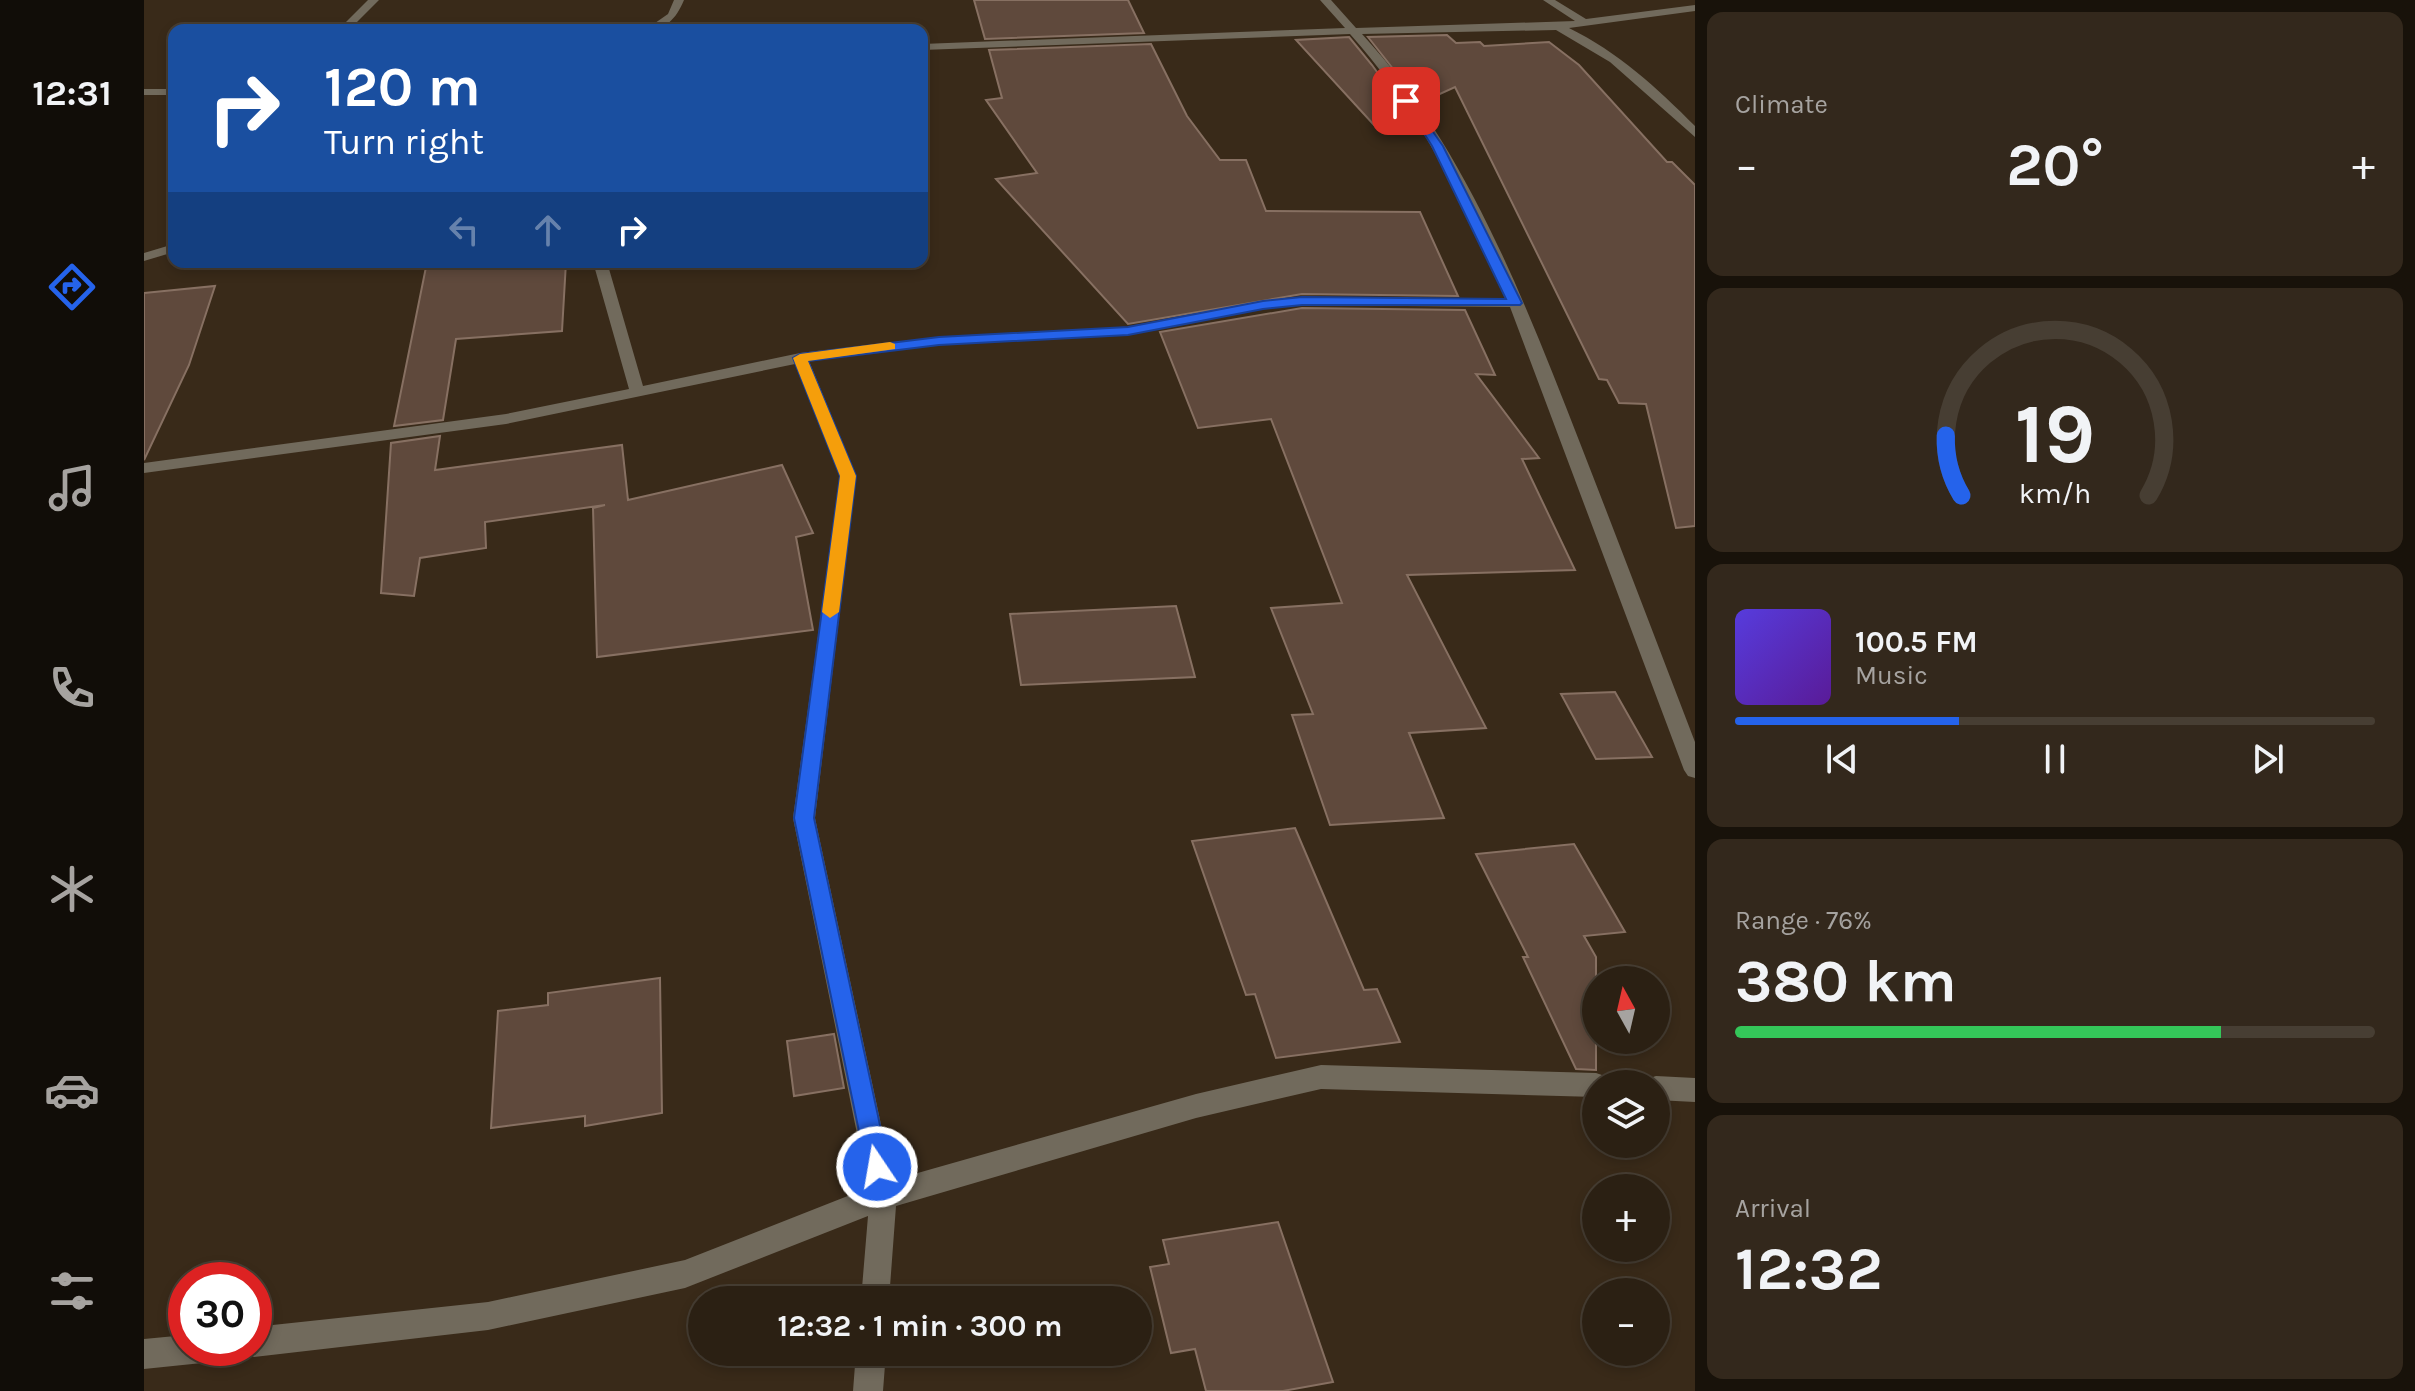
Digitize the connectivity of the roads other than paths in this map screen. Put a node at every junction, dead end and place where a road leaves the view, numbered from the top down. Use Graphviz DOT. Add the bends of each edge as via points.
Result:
graph roads {
  1 [pos="374,0"];
  2 [pos="679,0"];
  3 [pos="1325,0"];
  4 [pos="1548,0"];
  5 [pos="1695,8"];
  6 [pos="1585,23"];
  7 [pos="350,24"];
  8 [pos="659,24"];
  9 [pos="1558,27"];
  10 [pos="1359,33"];
  11 [pos="928,47"];
  12 [pos="144,92"];
  13 [pos="168,92"];
  14 [pos="1695,133"];
  15 [pos="168,250"];
  16 [pos="144,257"];
  17 [pos="602,268"];
  18 [pos="1515,303"];
  19 [pos="800,358"];
  20 [pos="638,394"];
  21 [pos="144,468"];
  22 [pos="1695,770"];
  23 [pos="1582,1085"];
  24 [pos="1670,1089"];
  25 [pos="1695,1090"];
  26 [pos="883,1196"];
  27 [pos="876,1286"];
  28 [pos="272,1340"];
  29 [pos="168,1352"];
  30 [pos="144,1354"];
  31 [pos="870,1366"];
  32 [pos="868,1391"];
  1 -- 7 [label="street"];
  2 -- 8 [label="street" via="672,16"];
  3 -- 10 [label="street"];
  4 -- 6 [label="street"];
  5 -- 6 [label="street"];
  6 -- 9 [label="street"];
  9 -- 10 [label="street"];
  9 -- 14 [label="street" via="1589,40 1630,71"];
  10 -- 11 [label="street"];
  10 -- 18 [label="street" via="1437,146"];
  12 -- 13 [label="street"];
  15 -- 16 [label="street"];
  17 -- 20 [label="street"];
  18 -- 19 [label="street" via="1289,302 1128,331 939,341"];
  18 -- 22 [label="street"];
  19 -- 20 [label="street"];
  19 -- 26 [label="street" via="848,476 804,818"];
  20 -- 21 [label="street" via="506,419"];
  23 -- 26 [label="street" via="1321,1077 1196,1106"];
  24 -- 25 [label="street"];
  26 -- 27 [label="street"];
  26 -- 28 [label="street" via="685,1274 488,1316"];
  29 -- 30 [label="street"];
  31 -- 32 [label="street"];
}
